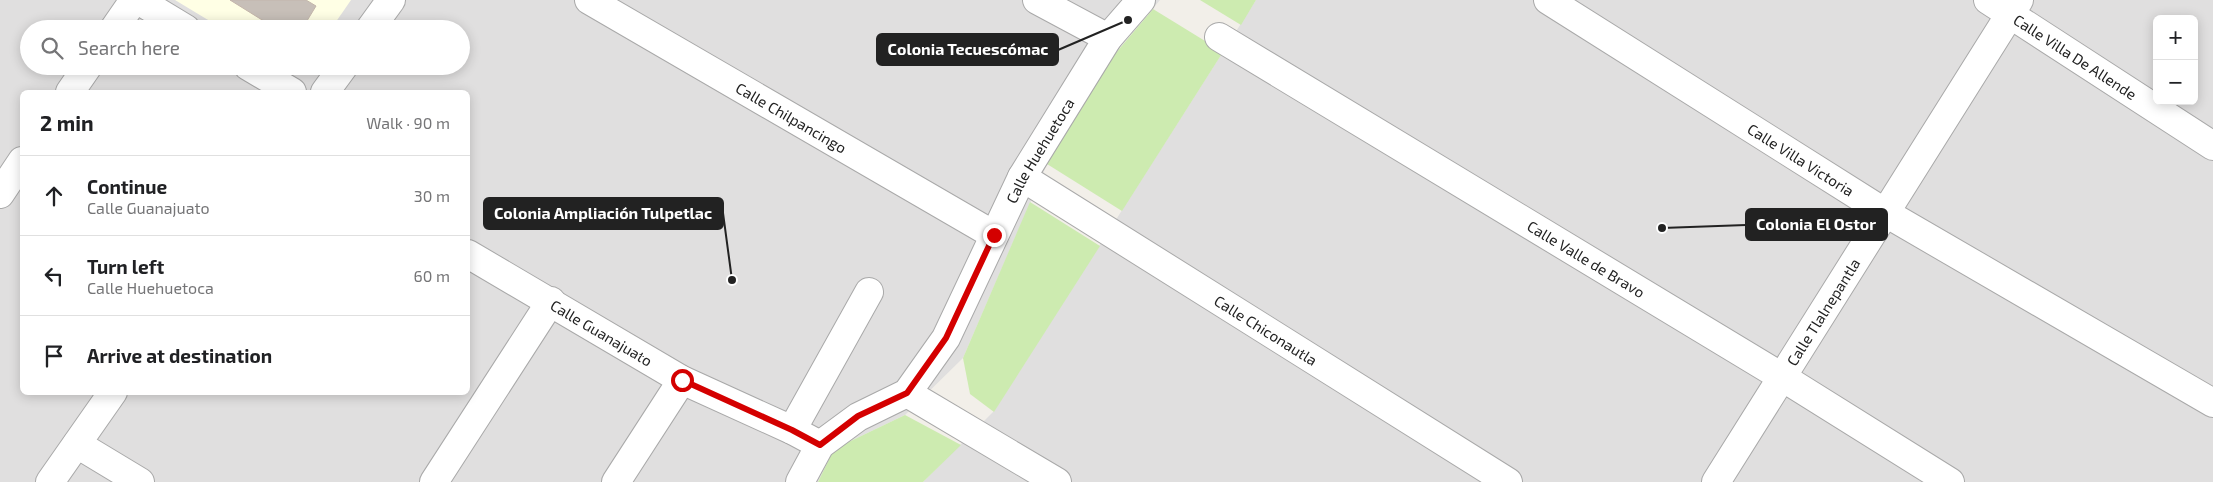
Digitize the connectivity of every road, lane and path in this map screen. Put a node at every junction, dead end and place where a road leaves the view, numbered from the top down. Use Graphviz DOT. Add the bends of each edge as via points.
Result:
graph roads {
  1 [pos="134,0"];
  2 [pos="138,0"];
  3 [pos="391,0"];
  4 [pos="588,0"];
  5 [pos="1037,0"];
  6 [pos="1141,0"];
  7 [pos="1548,0"];
  8 [pos="2006,4"];
  9 [pos="120,20"];
  10 [pos="171,20"];
  11 [pos="377,20"];
  12 [pos="1219,37"];
  13 [pos="1108,38"];
  14 [pos="82,75"];
  15 [pos="263,75"];
  16 [pos="337,75"];
  17 [pos="71,90"];
  18 [pos="289,90"];
  19 [pos="326,90"];
  20 [pos="2210,138"];
  21 [pos="20,164"];
  22 [pos="1022,177"];
  23 [pos="0,194"];
  24 [pos="1884,212"];
  25 [pos="994,235"];
  26 [pos="470,255"];
  27 [pos="869,292"];
  28 [pos="551,301"];
  29 [pos="1782,377"];
  30 [pos="682,380"];
  31 [pos="907,393"];
  32 [pos="111,395"];
  33 [pos="2213,404"];
  34 [pos="792,430"];
  35 [pos="77,444"];
  36 [pos="820,445"];
  37 [pos="50,482"];
  38 [pos="140,482"];
  39 [pos="434,482"];
  40 [pos="616,482"];
  41 [pos="800,482"];
  42 [pos="1057,482"];
  43 [pos="1508,482"];
  44 [pos="1716,482"];
  45 [pos="1950,482"];
  1 -- 9 [label="street"];
  2 -- 10 [label="street"];
  3 -- 11 [label="street"];
  4 -- 25 [label="street, Calle Chilpancingo"];
  5 -- 13 [label="street"];
  6 -- 13 [label="street, Calle Huehuetoca"];
  7 -- 24 [label="street, Calle Villa Victoria"];
  8 -- 20 [label="street, Calle Villa De Allende"];
  8 -- 24 [label="street, Calle Tlalnepantla"];
  12 -- 29 [label="street, Calle Valle de Bravo"];
  13 -- 22 [label="street, Calle Huehuetoca"];
  14 -- 17 [label="street"];
  15 -- 18 [label="street"];
  16 -- 19 [label="street"];
  21 -- 23 [label="street"];
  22 -- 25 [label="street, Calle Huehuetoca"];
  22 -- 43 [label="street, Calle Chiconautla"];
  24 -- 29 [label="street, Calle Tlalnepantla"];
  24 -- 33 [label="street, Calle Villa Victoria"];
  25 -- 31 [label="street, Calle Huehuetoca" via="946,338"];
  26 -- 28 [label="street, Calle Guanajuato"];
  27 -- 34 [label="street"];
  28 -- 30 [label="street, Calle Guanajuato"];
  28 -- 39 [label="street"];
  29 -- 44 [label="street, Calle Tlalnepantla"];
  29 -- 45 [label="street, Calle Valle de Bravo"];
  30 -- 34 [label="street, Calle Guanajuato"];
  30 -- 40 [label="street"];
  31 -- 36 [label="street, Calle Huehuetoca" via="858,416"];
  31 -- 42 [label="street"];
  32 -- 35 [label="street"];
  34 -- 36 [label="street, Calle Guanajuato"];
  35 -- 37 [label="street"];
  35 -- 38 [label="street"];
  36 -- 41 [label="street, Calle Huehuetoca"];
}
